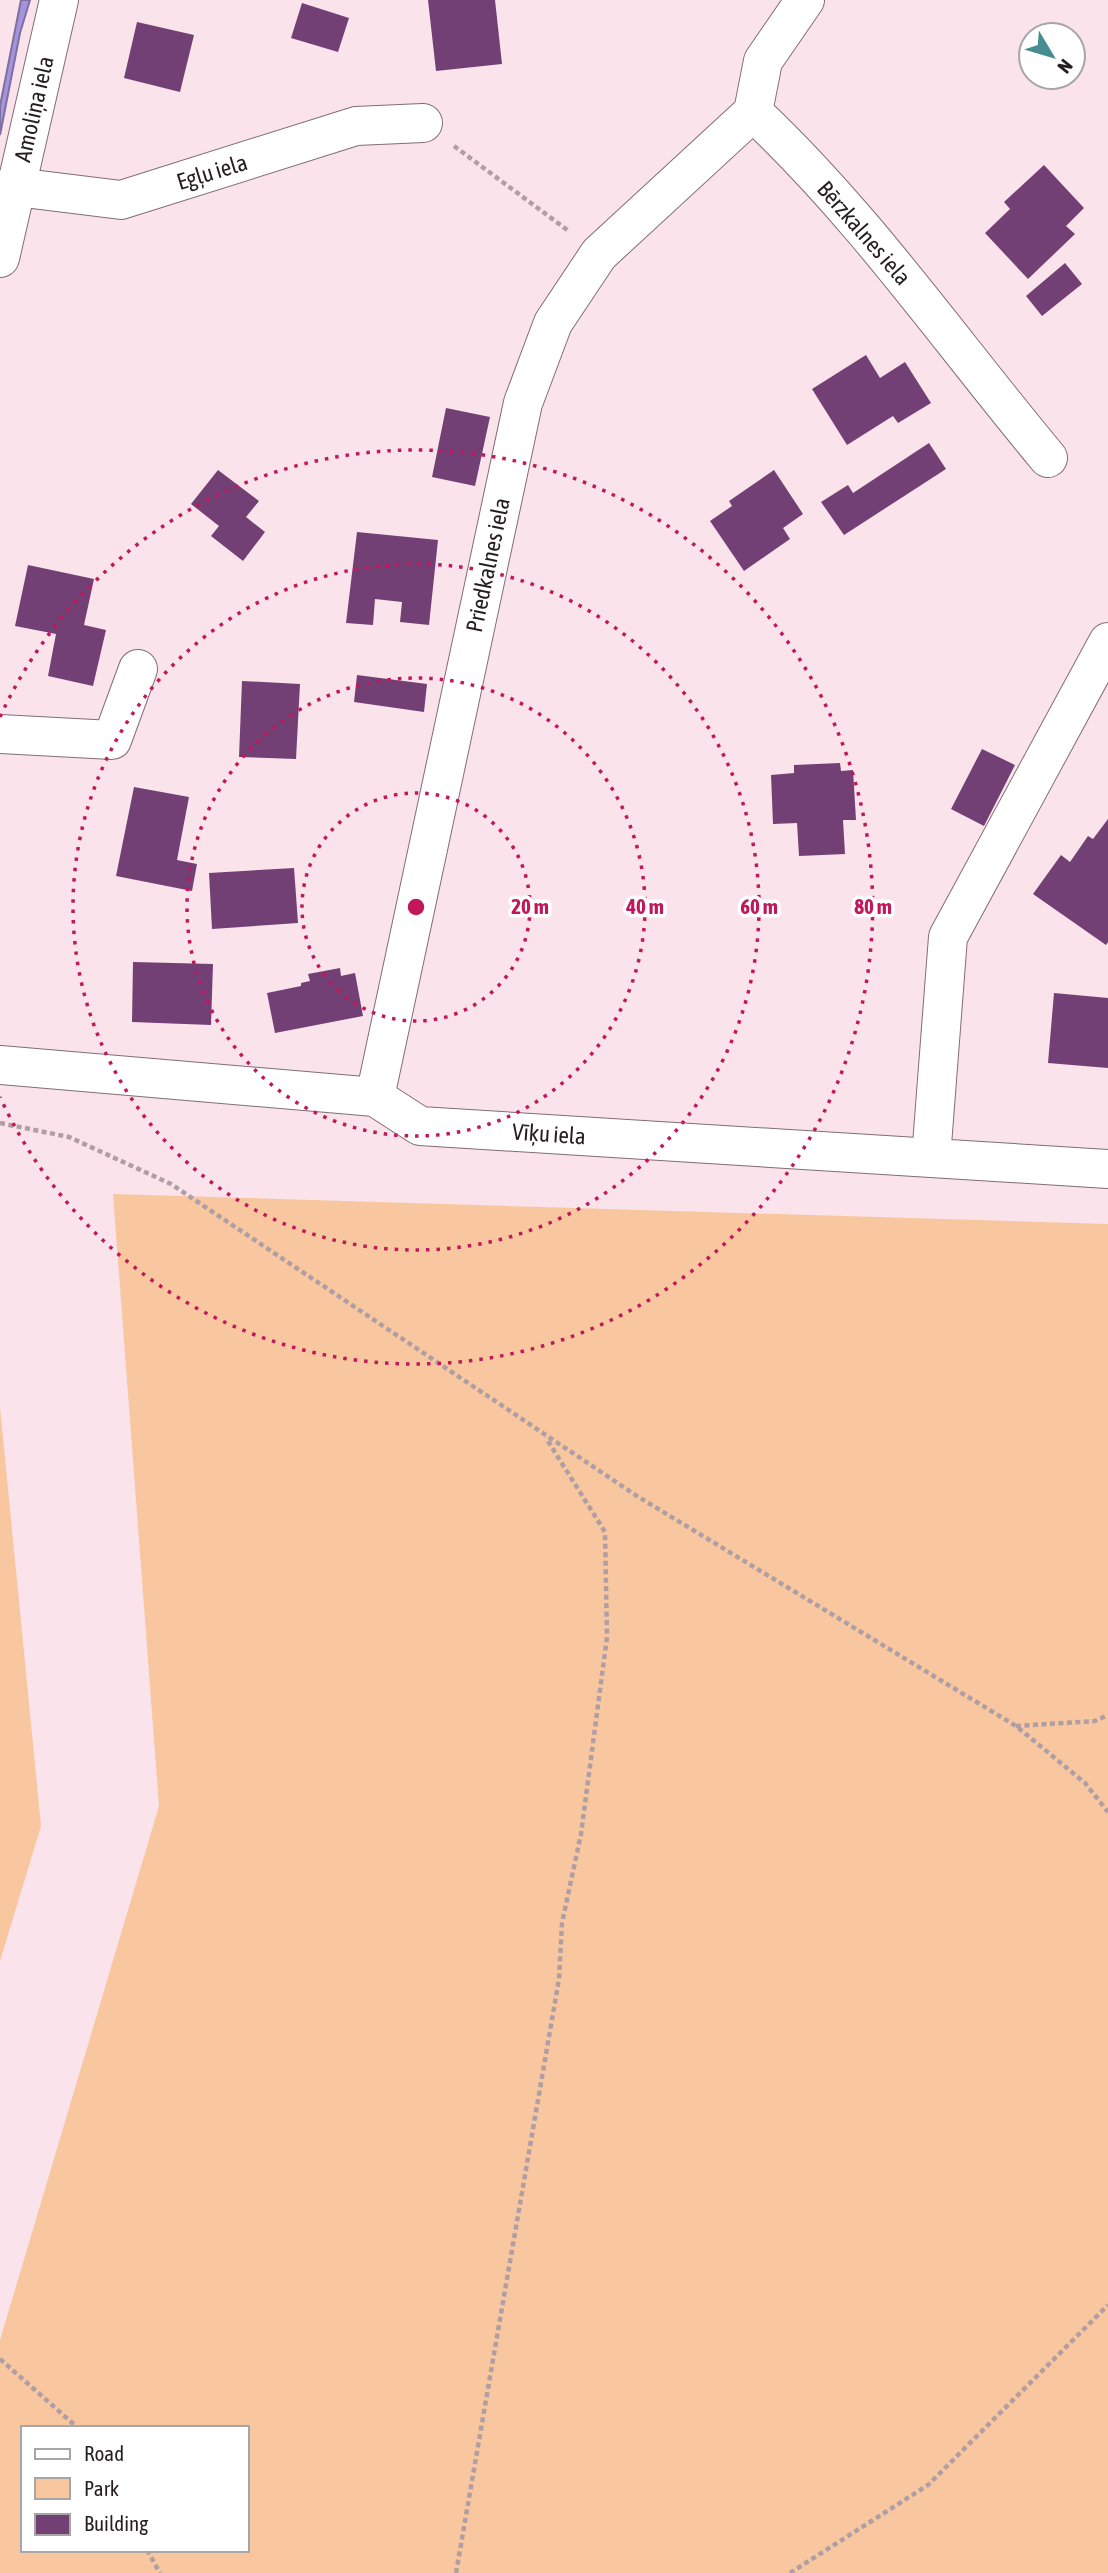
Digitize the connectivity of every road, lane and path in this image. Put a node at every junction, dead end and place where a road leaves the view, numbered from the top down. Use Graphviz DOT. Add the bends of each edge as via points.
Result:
graph roads {
  1 [pos="59,0"];
  2 [pos="805,0"];
  3 [pos="753,112"];
  4 [pos="423,123"];
  5 [pos="8,188"];
  6 [pos="599,254"];
  7 [pos="0,258"];
  8 [pos="1048,458"];
  9 [pos="1108,642"];
  10 [pos="138,669"];
  11 [pos="0,734"];
  12 [pos="0,1065"];
  13 [pos="375,1097"];
  14 [pos="0,1123"];
  15 [pos="931,1158"];
  16 [pos="1108,1168"];
  17 [pos="544,1435"];
  18 [pos="1108,1715"];
  19 [pos="1016,1726"];
  20 [pos="1108,1812"];
  21 [pos="1108,2305"];
  22 [pos="0,2359"];
  23 [pos="76,2426"];
  24 [pos="148,2552"];
  25 [pos="160,2573"];
  26 [pos="456,2573"];
  27 [pos="790,2573"];
  1 -- 5 [label="street, Amoliņa iela"];
  2 -- 3 [label="street" via="763,61"];
  3 -- 6 [label="street, Priedkalnes iela"];
  3 -- 8 [label="street, Bērzkalnes iela" via="786,143 912,287"];
  4 -- 5 [label="street, Egļu iela" via="356,126 121,200"];
  4 -- 6 [label="path"];
  5 -- 7 [label="street, Amoliņa iela"];
  6 -- 13 [label="street, Priedkalnes iela" via="553,323 523,403"];
  9 -- 15 [label="street" via="947,937"];
  10 -- 11 [label="street" via="112,740"];
  12 -- 13 [label="street, Vīķu iela"];
  13 -- 15 [label="street, Vīķu iela" via="420,1126"];
  14 -- 17 [label="path" via="69,1137 171,1184"];
  15 -- 16 [label="street, Vīķu iela"];
  17 -- 19 [label="path"];
  17 -- 26 [label="path" via="606,1532 607,1637 581,1833 562,1923 559,1979"];
  18 -- 19 [label="path" via="1096,1721"];
  19 -- 20 [label="path" via="1085,1783"];
  21 -- 27 [label="path" via="928,2485"];
  22 -- 23 [label="path"];
  24 -- 25 [label="path"];
}
